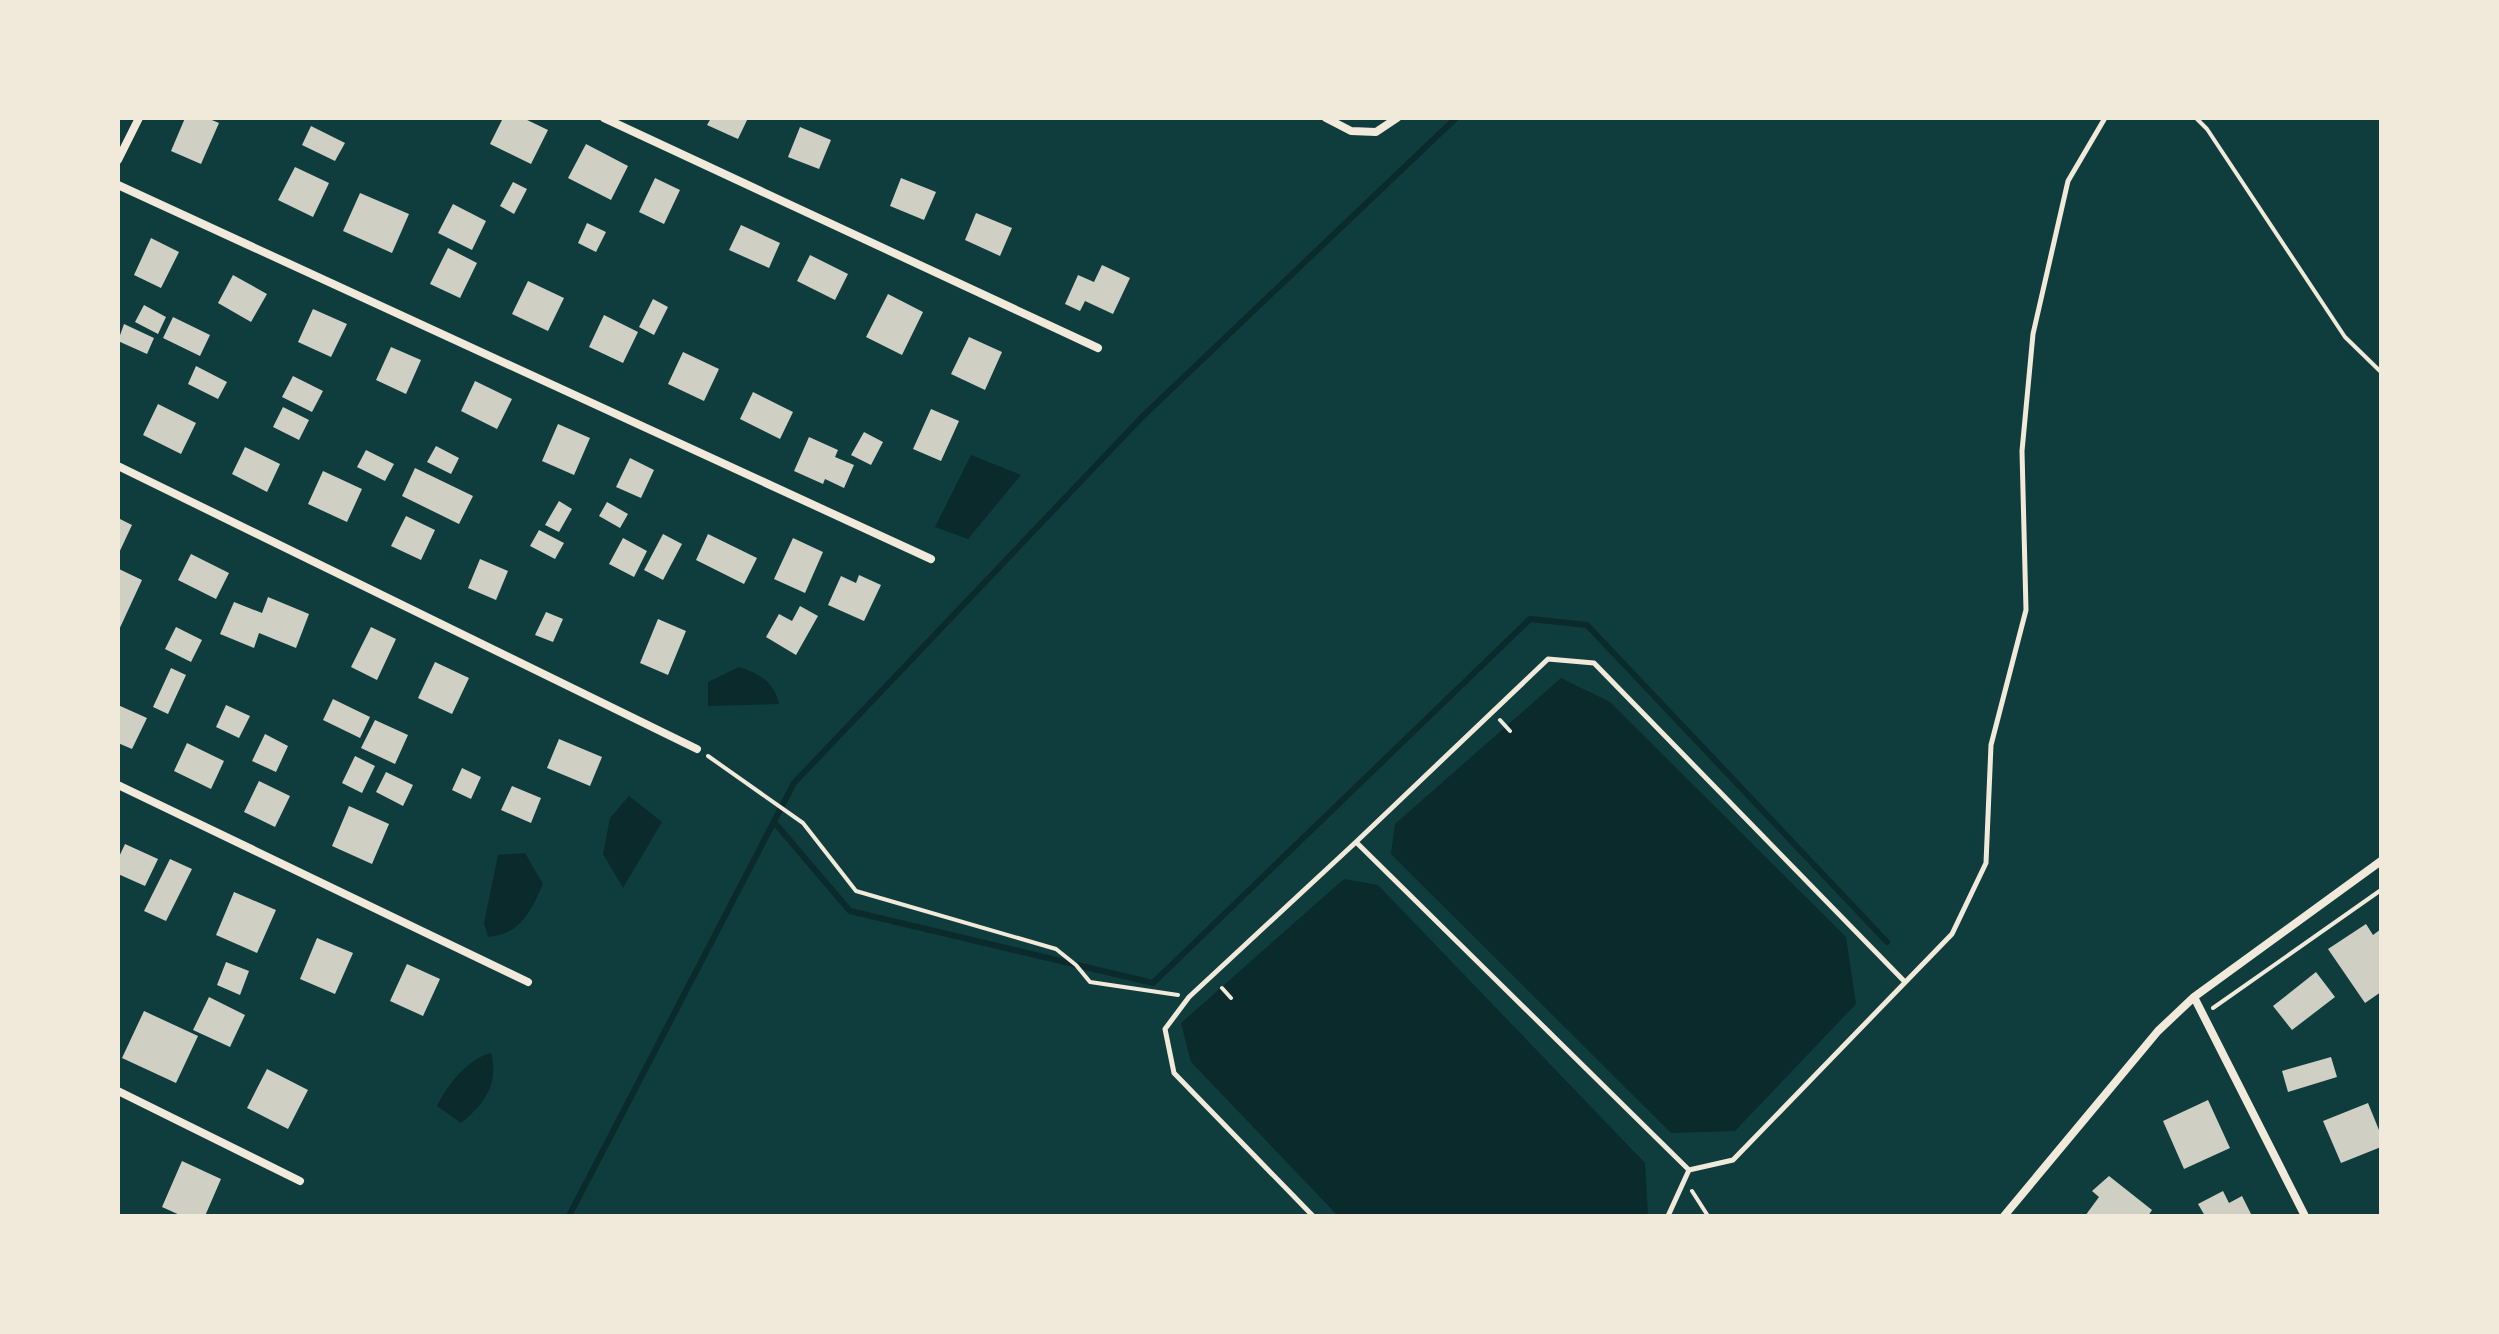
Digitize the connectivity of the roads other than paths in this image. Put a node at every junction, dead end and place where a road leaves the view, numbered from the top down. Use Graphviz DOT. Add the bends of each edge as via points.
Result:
graph roads {
  1 [pos="139,118"];
  2 [pos="604,118"];
  3 [pos="1326,118"];
  4 [pos="1397,118"];
  5 [pos="2105,118"];
  6 [pos="118,160"];
  7 [pos="118,185"];
  8 [pos="1098,348"];
  9 [pos="118,466"];
  10 [pos="931,559"];
  11 [pos="697,749"];
  12 [pos="118,785"];
  13 [pos="1356,842"];
  14 [pos="2381,861"];
  15 [pos="528,982"];
  16 [pos="1905,982"];
  17 [pos="2194,997"];
  18 [pos="118,1091"];
  19 [pos="1689,1170"];
  20 [pos="300,1181"];
  21 [pos="1313,1216"];
  22 [pos="1668,1216"];
  23 [pos="2004,1216"];
  24 [pos="2305,1216"];
  1 -- 6 [label="street"];
  2 -- 8 [label="street"];
  3 -- 4 [label="street" via="1351,131 1376,132"];
  5 -- 16 [label="lane" via="2068,181 2033,334 2022,451 2026,610 1991,745 1986,863 1952,934"];
  7 -- 10 [label="street"];
  9 -- 11 [label="street"];
  12 -- 15 [label="street"];
  13 -- 16 [label="lane" via="1548,659 1594,663"];
  13 -- 19 [label="lane"];
  13 -- 21 [label="lane" via="1189,997 1165,1029 1174,1073"];
  14 -- 17 [label="street"];
  16 -- 19 [label="lane" via="1733,1160"];
  17 -- 23 [label="street" via="2158,1031"];
  17 -- 24 [label="street"];
  18 -- 20 [label="street"];
  19 -- 22 [label="lane"];
}
